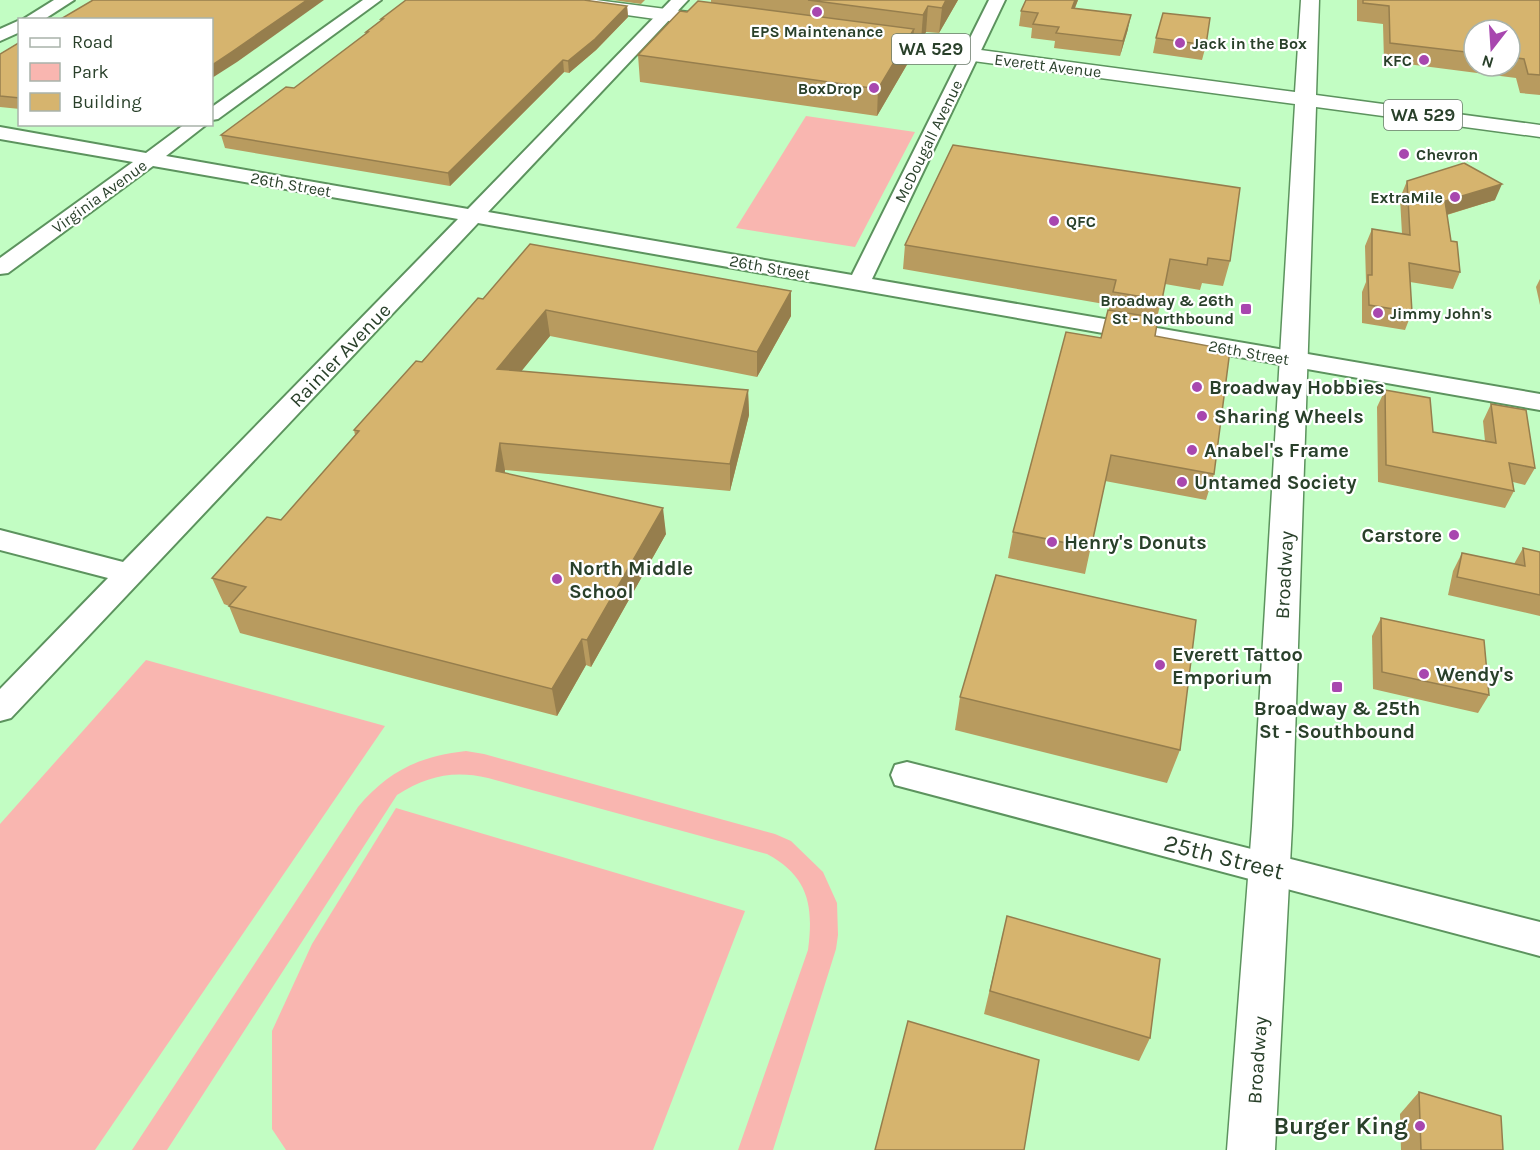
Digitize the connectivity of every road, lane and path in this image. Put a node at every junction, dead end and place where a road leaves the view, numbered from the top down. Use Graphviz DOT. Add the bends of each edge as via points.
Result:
graph roads {
  1 [pos="66,0"];
  2 [pos="373,0"];
  3 [pos="555,0"];
  4 [pos="680,0"];
  5 [pos="997,0"];
  6 [pos="1310,0"];
  7 [pos="666,15"];
  8 [pos="34,18"];
  9 [pos="735,24"];
  10 [pos="18,26"];
  11 [pos="0,36"];
  12 [pos="855,39"];
  13 [pos="970,55"];
  14 [pos="1306,99"];
  15 [pos="213,114"];
  16 [pos="195,126"];
  17 [pos="1540,131"];
  18 [pos="0,134"];
  19 [pos="149,160"];
  20 [pos="473,216"];
  21 [pos="0,268"];
  22 [pos="859,283"];
  23 [pos="1293,360"];
  24 [pos="1540,402"];
  25 [pos="0,540"];
  26 [pos="130,574"];
  27 [pos="0,709"];
  28 [pos="907,775"];
  29 [pos="1270,869"];
  30 [pos="1540,939"];
  31 [pos="1251,1150"];
  1 -- 8 [label="street"];
  2 -- 15 [label="street"];
  3 -- 7 [label="main road"];
  4 -- 7 [label="street, Rainier Avenue"];
  5 -- 13 [label="street, McDougall Avenue"];
  6 -- 14 [label="main road, Broadway"];
  7 -- 9 [label="main road"];
  7 -- 20 [label="street, Rainier Avenue"];
  10 -- 11 [label="street"];
  12 -- 13 [label="main road, Everett Avenue / WA 529"];
  13 -- 14 [label="main road, Everett Avenue / WA 529"];
  13 -- 22 [label="street, McDougall Avenue"];
  14 -- 17 [label="main road, Everett Avenue / WA 529"];
  14 -- 23 [label="main road, Broadway"];
  16 -- 19 [label="street, Virginia Avenue"];
  18 -- 19 [label="street, 26th Street"];
  19 -- 20 [label="street, 26th Street"];
  19 -- 21 [label="street, Virginia Avenue"];
  20 -- 22 [label="street, 26th Street"];
  20 -- 26 [label="street, Rainier Avenue"];
  22 -- 23 [label="street, 26th Street"];
  23 -- 24 [label="street, 26th Street"];
  23 -- 29 [label="main road, Broadway"];
  25 -- 26 [label="street"];
  26 -- 27 [label="street, Rainier Avenue"];
  28 -- 29 [label="street, 25th Street"];
  29 -- 30 [label="street, 25th Street"];
  29 -- 31 [label="main road, Broadway"];
}
